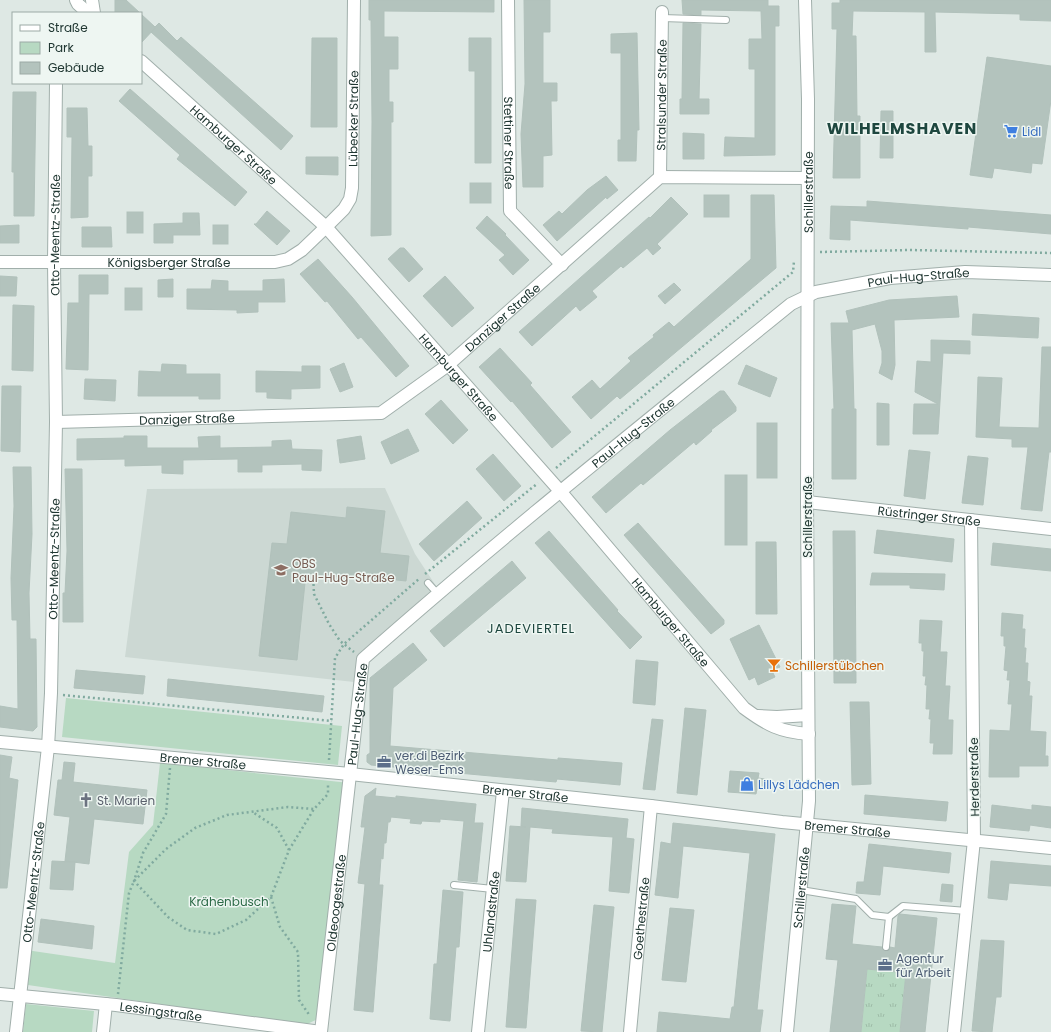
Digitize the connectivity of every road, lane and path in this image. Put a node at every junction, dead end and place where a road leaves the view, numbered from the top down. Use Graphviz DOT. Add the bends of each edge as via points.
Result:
graph roads {
  1 [pos="76,0"];
  2 [pos="92,0"];
  3 [pos="354,0"];
  4 [pos="508,0"];
  5 [pos="805,0"];
  6 [pos="87,12"];
  7 [pos="94,12"];
  8 [pos="662,15"];
  9 [pos="726,20"];
  10 [pos="142,62"];
  11 [pos="56,84"];
  12 [pos="660,177"];
  13 [pos="808,178"];
  14 [pos="326,227"];
  15 [pos="0,262"];
  16 [pos="54,262"];
  17 [pos="562,265"];
  18 [pos="1051,275"];
  19 [pos="809,295"];
  20 [pos="448,365"];
  21 [pos="56,422"];
  22 [pos="560,491"];
  23 [pos="807,502"];
  24 [pos="971,520"];
  25 [pos="1051,529"];
  26 [pos="313,574"];
  27 [pos="428,582"];
  28 [pos="437,593"];
  29 [pos="363,659"];
  30 [pos="51,694"];
  31 [pos="753,715"];
  32 [pos="808,715"];
  33 [pos="332,721"];
  34 [pos="808,734"];
  35 [pos="0,742"];
  36 [pos="48,747"];
  37 [pos="170,758"];
  38 [pos="329,772"];
  39 [pos="350,774"];
  40 [pos="503,791"];
  41 [pos="651,806"];
  42 [pos="314,808"];
  43 [pos="254,813"];
  44 [pos="808,824"];
  45 [pos="974,840"];
  46 [pos="1051,848"];
  47 [pos="289,850"];
  48 [pos="134,880"];
  49 [pos="454,885"];
  50 [pos="493,889"];
  51 [pos="801,890"];
  52 [pos="271,897"];
  53 [pos="967,911"];
  54 [pos="889,917"];
  55 [pos="886,947"];
  56 [pos="0,994"];
  57 [pos="20,995"];
  58 [pos="111,1005"];
  59 [pos="16,1032"];
  60 [pos="103,1032"];
  61 [pos="321,1032"];
  62 [pos="478,1032"];
  63 [pos="630,1032"];
  64 [pos="787,1032"];
  65 [pos="954,1032"];
  1 -- 6 [label="street"];
  2 -- 7 [label="street"];
  3 -- 14 [label="street, Lübecker Straße" via="352,188 350,199 344,209"];
  4 -- 17 [label="street, Stettiner Straße" via="510,212"];
  5 -- 13 [label="street, Schillerstraße"];
  8 -- 9 [label="lane"];
  8 -- 12 [label="street, Stralsunder Straße"];
  10 -- 14 [label="street, Hamburger Straße"];
  11 -- 16 [label="street, Otto-Meentz-Straße"];
  12 -- 13 [label="street"];
  12 -- 17 [label="street, Danziger Straße"];
  13 -- 19 [label="street, Schillerstraße"];
  14 -- 16 [label="street, Königsberger Straße" via="302,250 288,259 274,262"];
  14 -- 20 [label="street, Hamburger Straße"];
  15 -- 16 [label="street, Königsberger Straße"];
  16 -- 21 [label="street, Otto-Meentz-Straße"];
  17 -- 20 [label="street, Danziger Straße"];
  18 -- 19 [label="street, Paul-Hug-Straße" via="965,272 926,274 890,278 818,291"];
  19 -- 22 [label="street, Paul-Hug-Straße" via="791,304"];
  19 -- 23 [label="street, Schillerstraße"];
  20 -- 21 [label="street, Danziger Straße" via="381,413"];
  20 -- 22 [label="street, Hamburger Straße"];
  21 -- 30 [label="street, Otto-Meentz-Straße"];
  22 -- 28 [label="street, Paul-Hug-Straße"];
  22 -- 31 [label="street, Hamburger Straße" via="744,708"];
  23 -- 24 [label="street, Rüstringer Straße"];
  23 -- 32 [label="street, Schillerstraße"];
  24 -- 25 [label="street, Rüstringer Straße"];
  24 -- 45 [label="street, Herderstraße"];
  26 -- 29 [label="path" via="314,594 336,636"];
  27 -- 28 [label="lane"];
  28 -- 29 [label="street, Paul-Hug-Straße"];
  29 -- 39 [label="street, Paul-Hug-Straße"];
  30 -- 33 [label="path"];
  30 -- 36 [label="street, Otto-Meentz-Straße"];
  31 -- 32 [label="street"];
  31 -- 34 [label="street, Hamburger Straße" via="775,728"];
  32 -- 34 [label="street, Schillerstraße"];
  34 -- 44 [label="street, Schillerstraße"];
  35 -- 36 [label="street, Bremer Straße"];
  36 -- 37 [label="street, Bremer Straße"];
  36 -- 57 [label="street, Otto-Meentz-Straße"];
  37 -- 38 [label="street, Bremer Straße"];
  37 -- 48 [label="path" via="166,814 143,853"];
  38 -- 39 [label="street, Bremer Straße"];
  38 -- 42 [label="path" via="328,794"];
  39 -- 40 [label="street, Bremer Straße"];
  39 -- 61 [label="street, Oldeoogestraße"];
  40 -- 41 [label="street, Bremer Straße"];
  40 -- 50 [label="street, Uhlandstraße"];
  41 -- 44 [label="street, Bremer Straße"];
  41 -- 63 [label="street, Goethestraße"];
  42 -- 43 [label="path" via="288,807"];
  42 -- 47 [label="path"];
  43 -- 47 [label="path" via="277,828"];
  43 -- 48 [label="path" via="227,815 195,828 166,849"];
  44 -- 45 [label="street, Bremer Straße"];
  44 -- 51 [label="street, Schillerstraße"];
  45 -- 46 [label="street, Bremer Straße"];
  45 -- 53 [label="street, Herderstraße"];
  47 -- 52 [label="path"];
  48 -- 52 [label="path" via="168,917 187,930 216,934 246,920"];
  48 -- 58 [label="path" via="129,892"];
  49 -- 50 [label="lane"];
  50 -- 62 [label="street, Uhlandstraße"];
  51 -- 54 [label="lane" via="856,899 872,915"];
  51 -- 64 [label="street, Schillerstraße"];
  52 -- 61 [label="path" via="280,927 298,952 299,1000"];
  53 -- 54 [label="lane" via="903,906"];
  53 -- 65 [label="street, Herderstraße"];
  54 -- 55 [label="lane"];
  56 -- 57 [label="street, Lessingstraße"];
  57 -- 58 [label="street, Lessingstraße"];
  57 -- 59 [label="street, Otto-Meentz-Straße"];
  58 -- 60 [label="street"];
  58 -- 61 [label="street, Lessingstraße"];
}
